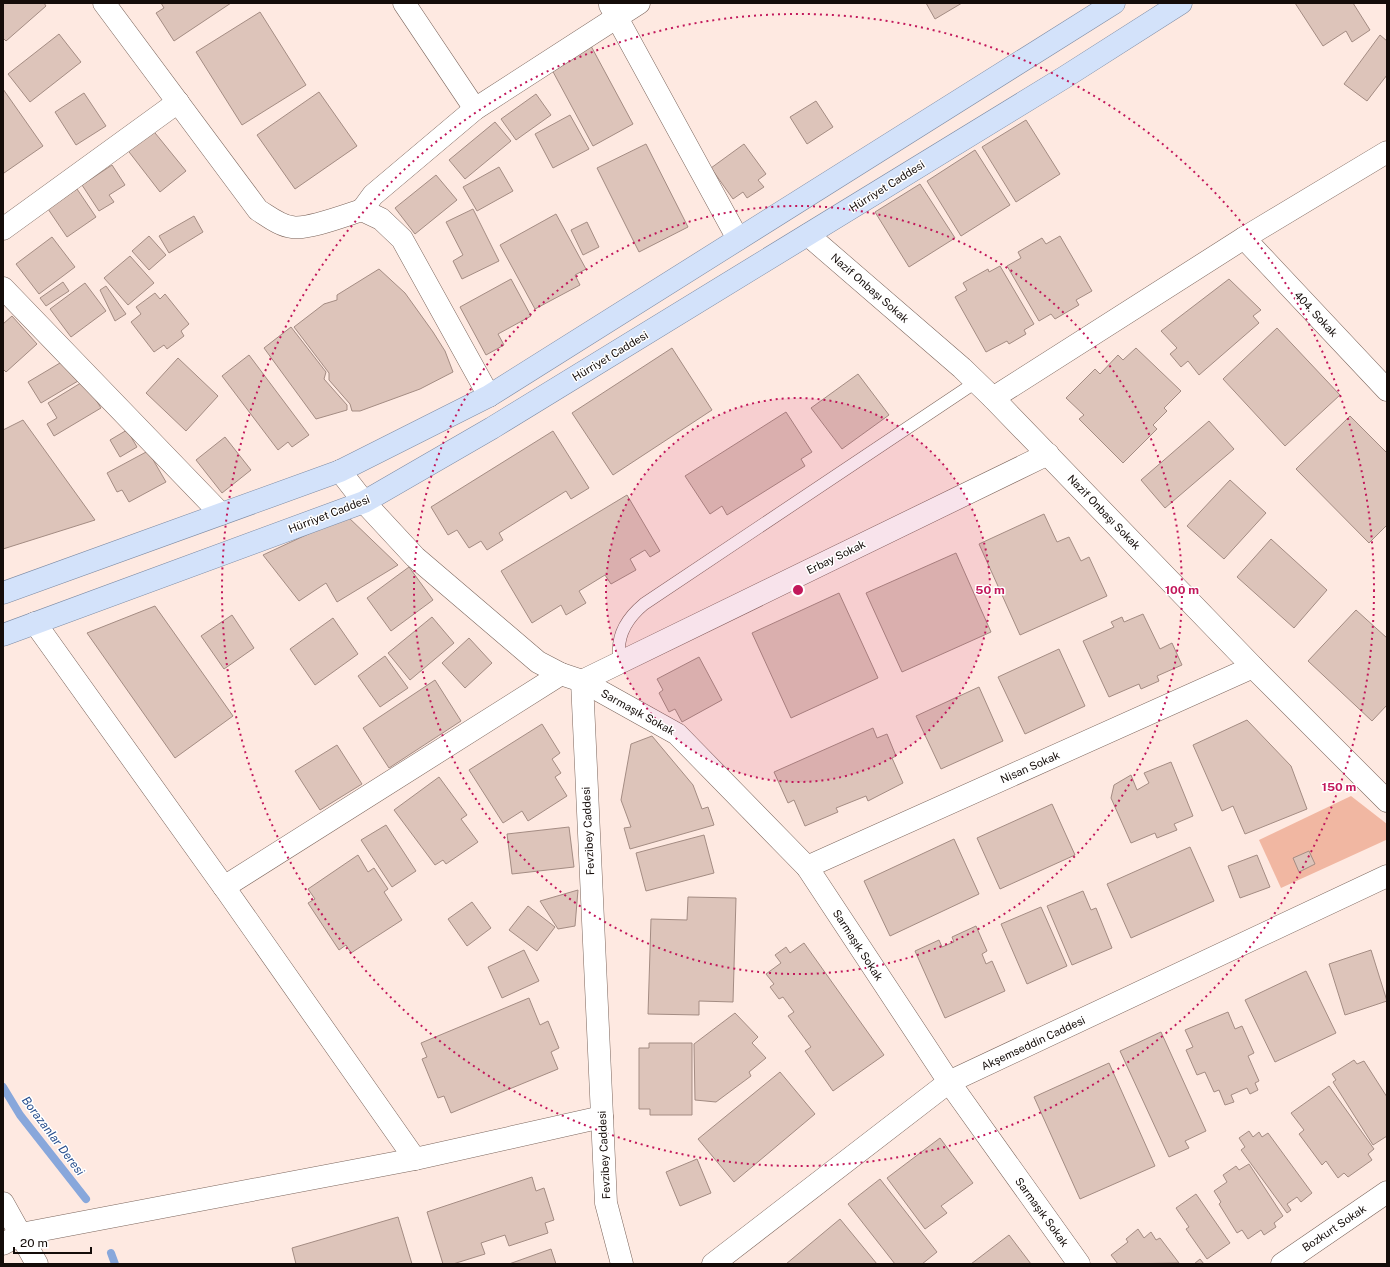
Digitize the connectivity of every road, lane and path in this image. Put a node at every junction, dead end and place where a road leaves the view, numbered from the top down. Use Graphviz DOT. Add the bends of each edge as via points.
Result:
graph roads {
  1 [pos="104,3"];
  2 [pos="404,3"];
  3 [pos="639,3"];
  4 [pos="1114,3"];
  5 [pos="1181,3"];
  6 [pos="612,10"];
  7 [pos="178,102"];
  8 [pos="475,109"];
  9 [pos="1387,152"];
  10 [pos="362,210"];
  11 [pos="3,229"];
  12 [pos="808,235"];
  13 [pos="1244,238"];
  14 [pos="738,239"];
  15 [pos="3,288"];
  16 [pos="976,382"];
  17 [pos="1387,390"];
  18 [pos="489,396"];
  19 [pos="993,398"];
  20 [pos="1048,454"];
  21 [pos="340,471"];
  22 [pos="364,502"];
  23 [pos="221,514"];
  24 [pos="3,593"];
  25 [pos="35,623"];
  26 [pos="3,635"];
  27 [pos="620,662"];
  28 [pos="1253,667"];
  29 [pos="561,674"];
  30 [pos="582,681"];
  31 [pos="1387,801"];
  32 [pos="807,867"];
  33 [pos="1387,876"];
  34 [pos="224,887"];
  35 [pos="949,1082"];
  36 [pos="602,1116"];
  37 [pos="415,1159"];
  38 [pos="1387,1192"];
  39 [pos="3,1203"];
  40 [pos="12,1239"];
  41 [pos="37,1264"];
  42 [pos="622,1264"];
  43 [pos="713,1264"];
  44 [pos="1079,1264"];
  45 [pos="1282,1264"];
  1 -- 7 [label="street"];
  2 -- 8 [label="street"];
  3 -- 6 [label="street"];
  4 -- 14 [label="main road"];
  5 -- 12 [label="main road, Hürriyet Caddesi"];
  6 -- 8 [label="street"];
  6 -- 14 [label="street"];
  7 -- 10 [label="street" via="258,210 274,220 292,228 325,222"];
  7 -- 11 [label="street"];
  8 -- 10 [label="street" via="373,196"];
  9 -- 13 [label="street"];
  10 -- 18 [label="street" via="381,219 402,239"];
  12 -- 16 [label="street, Nazif Onbaşı Sokak"];
  12 -- 22 [label="main road, Hürriyet Caddesi" via="492,428"];
  13 -- 17 [label="street, 404. Sokak"];
  13 -- 19 [label="street"];
  14 -- 18 [label="main road"];
  15 -- 23 [label="street"];
  16 -- 19 [label="street, Nazif Onbaşı Sokak"];
  16 -- 27 [label="lane" via="635,611 622,631 618,651"];
  18 -- 21 [label="main road"];
  19 -- 20 [label="street, Nazif Onbaşı Sokak"];
  20 -- 27 [label="street, Erbay Sokak"];
  20 -- 28 [label="street, Nazif Onbaşı Sokak"];
  21 -- 22 [label="street"];
  21 -- 23 [label="main road"];
  22 -- 25 [label="main road, Hürriyet Caddesi"];
  22 -- 29 [label="street" via="415,557 538,662"];
  23 -- 24 [label="main road"];
  25 -- 26 [label="main road, Hürriyet Caddesi"];
  25 -- 34 [label="street"];
  27 -- 30 [label="street, Erbay Sokak"];
  28 -- 31 [label="street, Nazif Onbaşı Sokak"];
  28 -- 32 [label="street, Nisan Sokak"];
  29 -- 30 [label="street"];
  29 -- 34 [label="street"];
  30 -- 32 [label="street, Sarmaşık Sokak" via="677,734"];
  30 -- 36 [label="street, Fevzibey Caddesi"];
  32 -- 35 [label="street, Sarmaşık Sokak"];
  33 -- 35 [label="street, Akşemseddin Caddesi"];
  34 -- 37 [label="street"];
  35 -- 43 [label="street, Akşemseddin Caddesi"];
  35 -- 44 [label="street, Sarmaşık Sokak"];
  36 -- 37 [label="street"];
  36 -- 42 [label="street, Fevzibey Caddesi" via="606,1203"];
  37 -- 40 [label="street"];
  38 -- 45 [label="street, Bozkurt Sokak"];
  39 -- 40 [label="street"];
  40 -- 41 [label="street"];
}
